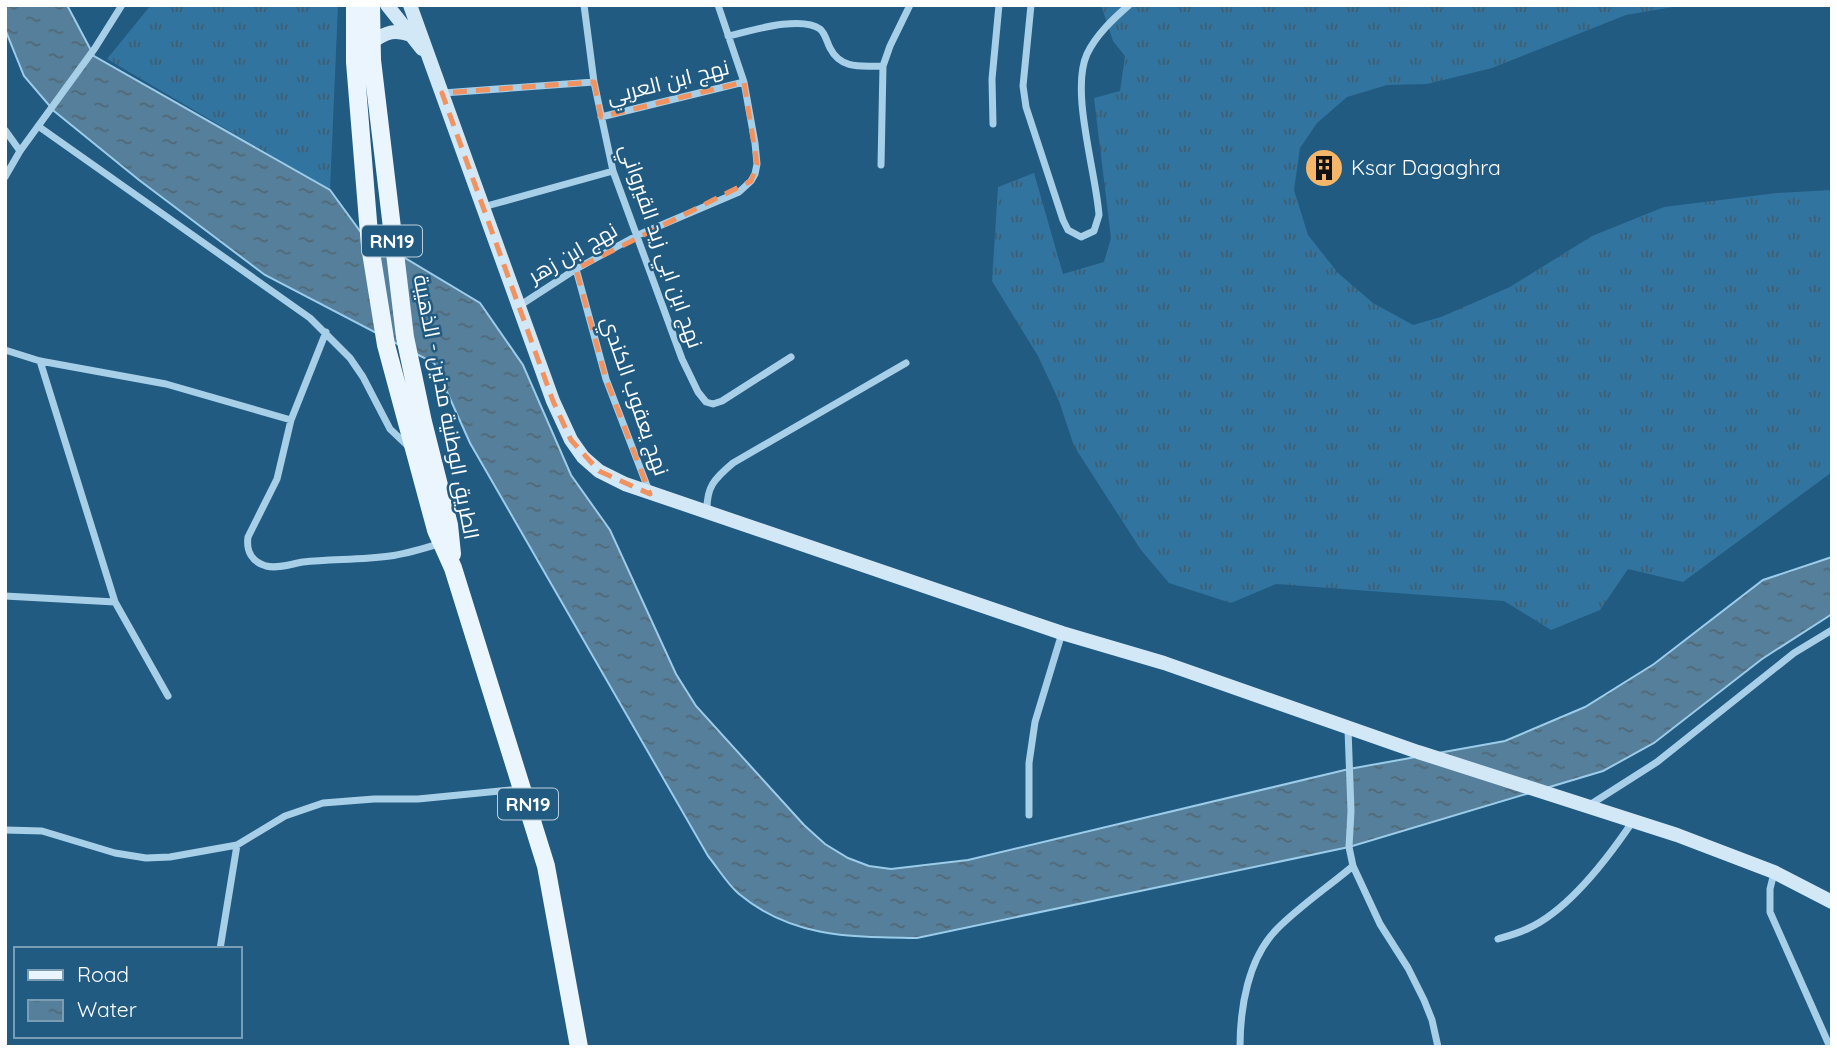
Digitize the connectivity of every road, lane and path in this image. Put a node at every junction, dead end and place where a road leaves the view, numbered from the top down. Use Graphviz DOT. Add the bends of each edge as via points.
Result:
graph roads {
  1 [pos="122,5"];
  2 [pos="355,5"];
  3 [pos="371,5"];
  4 [pos="387,5"];
  5 [pos="410,5"];
  6 [pos="584,5"];
  7 [pos="718,5"];
  8 [pos="910,5"];
  9 [pos="999,5"];
  10 [pos="1031,5"];
  11 [pos="1129,5"];
  12 [pos="411,35"];
  13 [pos="728,36"];
  14 [pos="366,54"];
  15 [pos="429,58"];
  16 [pos="883,66"];
  17 [pos="594,82"];
  18 [pos="744,82"];
  19 [pos="442,93"];
  20 [pos="601,117"];
  21 [pos="993,124"];
  22 [pos="38,126"];
  23 [pos="5,130"];
  24 [pos="20,150"];
  25 [pos="881,165"];
  26 [pos="613,171"];
  27 [pos="5,177"];
  28 [pos="482,207"];
  29 [pos="638,235"];
  30 [pos="576,270"];
  31 [pos="518,306"];
  32 [pos="326,332"];
  33 [pos="5,350"];
  34 [pos="791,357"];
  35 [pos="40,361"];
  36 [pos="906,363"];
  37 [pos="291,420"];
  38 [pos="414,422"];
  39 [pos="415,451"];
  40 [pos="650,494"];
  41 [pos="706,514"];
  42 [pos="446,541"];
  43 [pos="5,596"];
  44 [pos="115,602"];
  45 [pos="1832,631"];
  46 [pos="1062,633"];
  47 [pos="168,696"];
  48 [pos="1348,729"];
  49 [pos="523,788"];
  50 [pos="1587,806"];
  51 [pos="1029,815"];
  52 [pos="1633,821"];
  53 [pos="5,830"];
  54 [pos="237,845"];
  55 [pos="1353,866"];
  56 [pos="1774,872"];
  57 [pos="1832,902"];
  58 [pos="1498,939"];
  59 [pos="220,947"];
  60 [pos="579,1047"];
  61 [pos="1240,1047"];
  62 [pos="1438,1047"];
  63 [pos="1830,1047"];
  1 -- 22 [label="street"];
  2 -- 14 [label="main road, الطريق الوطنية مدنين - الذهيبة / RN19"];
  3 -- 14 [label="main road, الطريق الوطنية مدنين - الذهيبة / RN19"];
  4 -- 12 [label="street"];
  5 -- 15 [label="street"];
  6 -- 17 [label="street, نهج ابن ابي زيد القيرواني"];
  7 -- 13 [label="street"];
  8 -- 16 [label="street"];
  9 -- 21 [label="street"];
  10 -- 11 [label="street" via="1024,67 1026,107 1063,220 1068,230 1081,237 1094,231 1099,215 1082,101 1086,56"];
  12 -- 14 [label="street" via="397,30 381,35"];
  12 -- 15 [label="street"];
  13 -- 16 [label="street" via="787,24 817,27 843,63"];
  13 -- 18 [label="street"];
  14 -- 38 [label="main road, الطريق الوطنية مدنين - الذهيبة / RN19" via="370,246 386,345"];
  15 -- 19 [label="street"];
  16 -- 25 [label="street"];
  17 -- 19 [label="street"];
  17 -- 20 [label="street, نهج ابن ابي زيد القيرواني"];
  18 -- 20 [label="street, نهج ابن العربي"];
  18 -- 29 [label="street, نهج ابن زهر" via="757,164 751,181 738,192"];
  19 -- 28 [label="street"];
  20 -- 26 [label="street, نهج ابن ابي زيد القيرواني"];
  22 -- 24 [label="street"];
  22 -- 32 [label="street"];
  23 -- 24 [label="street"];
  24 -- 27 [label="street"];
  26 -- 28 [label="street"];
  26 -- 29 [label="street, نهج ابن ابي زيد القيرواني"];
  28 -- 31 [label="street"];
  29 -- 30 [label="street, نهج ابن زهر"];
  29 -- 34 [label="street, نهج ابن ابي زيد القيرواني" via="681,359 706,401 722,401"];
  30 -- 31 [label="street, نهج ابن زهر"];
  30 -- 40 [label="street, نهج يعقوب الكندي" via="606,379"];
  31 -- 40 [label="street" via="571,440 599,471"];
  32 -- 37 [label="street"];
  32 -- 39 [label="street" via="363,377 390,429"];
  33 -- 35 [label="street"];
  35 -- 37 [label="street" via="166,384"];
  35 -- 44 [label="street"];
  36 -- 41 [label="street" via="733,463 710,487"];
  37 -- 42 [label="street" via="277,480 248,537 250,555 257,562 269,567 390,556"];
  38 -- 39 [label="main road, الطريق الوطنية مدنين - الذهيبة / RN19"];
  38 -- 42 [label="main road, الطريق الوطنية مدنين - الذهيبة / RN19"];
  39 -- 42 [label="main road, الطريق الوطنية مدنين - الذهيبة / RN19" via="436,530"];
  40 -- 41 [label="street"];
  41 -- 46 [label="street"];
  42 -- 49 [label="main road, الطريق الوطنية مدنين - الذهيبة / RN19"];
  43 -- 44 [label="street"];
  44 -- 47 [label="street"];
  45 -- 50 [label="street" via="1794,653 1657,762"];
  46 -- 48 [label="street" via="1164,663"];
  46 -- 51 [label="street" via="1035,722"];
  48 -- 50 [label="street"];
  48 -- 55 [label="street"];
  49 -- 54 [label="street" via="323,803 285,816"];
  49 -- 60 [label="main road, الطريق الوطنية مدنين - الذهيبة / RN19" via="546,866"];
  50 -- 52 [label="street"];
  52 -- 56 [label="street"];
  52 -- 58 [label="street" via="1612,853 1552,913 1530,928"];
  53 -- 54 [label="street" via="42,831 146,858"];
  54 -- 59 [label="street"];
  55 -- 61 [label="street" via="1275,931 1258,956 1245,994"];
  55 -- 62 [label="street" via="1424,1000"];
  56 -- 57 [label="street"];
  56 -- 63 [label="street" via="1770,912"];
}
